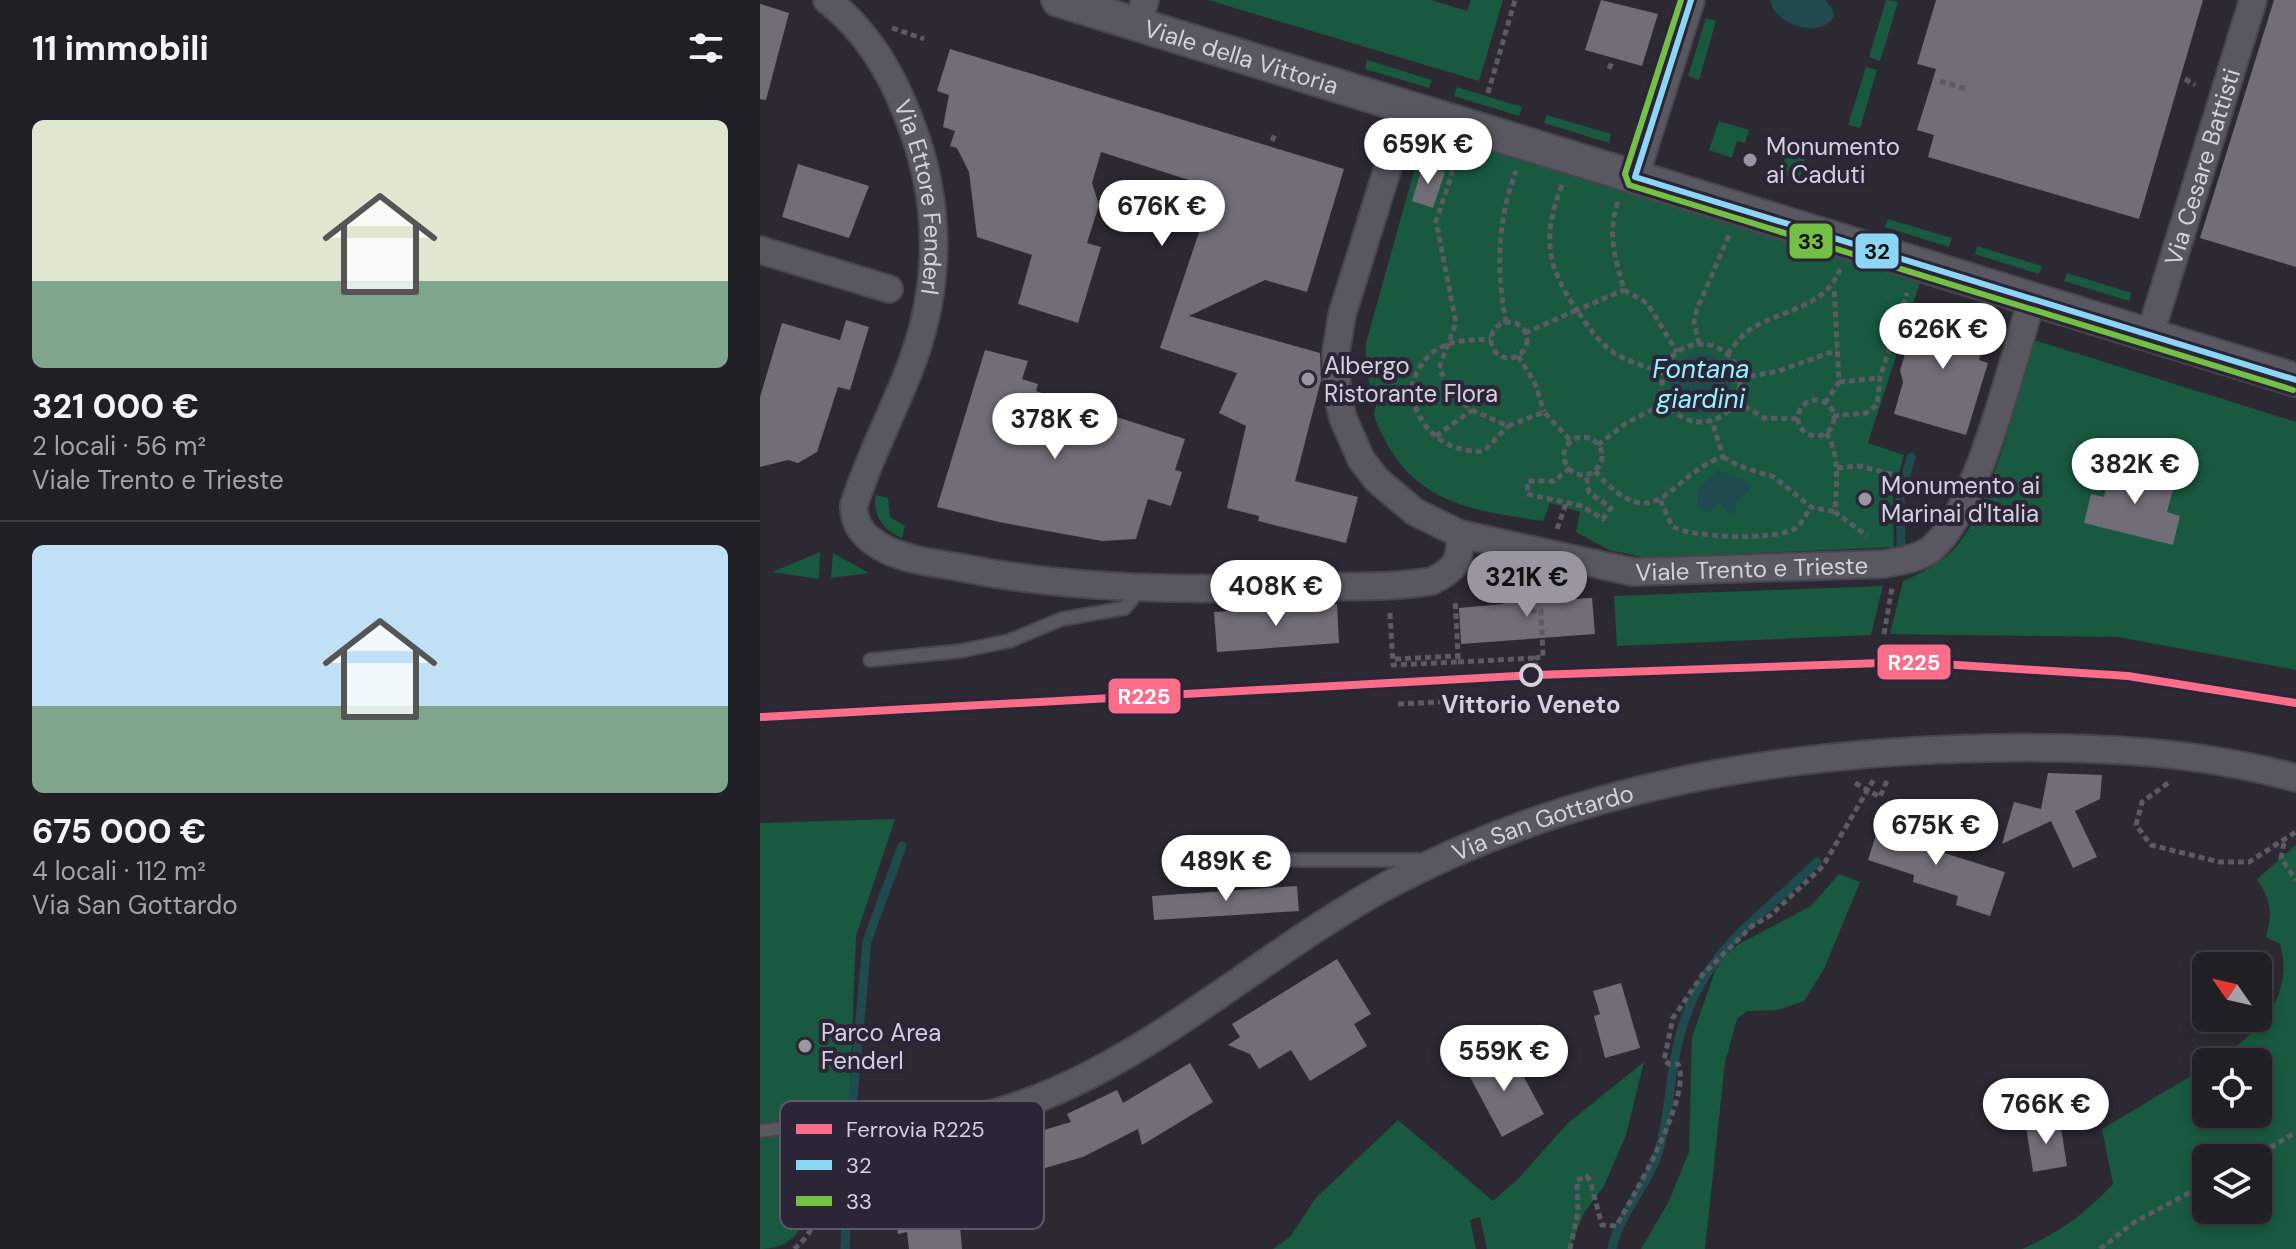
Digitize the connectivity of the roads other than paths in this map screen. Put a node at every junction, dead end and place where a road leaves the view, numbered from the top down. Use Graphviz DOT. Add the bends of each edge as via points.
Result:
graph roads {
  1 [pos="827,0"];
  2 [pos="1058,0"];
  3 [pos="1691,0"];
  4 [pos="2253,0"];
  5 [pos="1142,12"];
  6 [pos="1407,106"];
  7 [pos="1627,189"];
  8 [pos="760,250"];
  9 [pos="889,289"];
  10 [pos="2032,299"];
  11 [pos="2150,335"];
  12 [pos="2296,380"];
  13 [pos="1460,534"];
  14 [pos="1133,588"];
  15 [pos="870,660"];
  16 [pos="2296,778"];
  17 [pos="1216,860"];
  18 [pos="1440,860"];
  19 [pos="1026,1101"];
  20 [pos="780,1129"];
  21 [pos="760,1131"];
  1 -- 14 [label="street, Via Ettore Fenderl" via="870,43 902,100 923,156 936,250 926,318 853,517 864,535 906,557 1002,576"];
  2 -- 5 [label="street, Viale della Vittoria"];
  3 -- 7 [label="street"];
  4 -- 11 [label="street, Via Cesare Battisti"];
  5 -- 6 [label="street, Viale della Vittoria"];
  6 -- 7 [label="street, Viale della Vittoria"];
  6 -- 13 [label="street, Viale Trento e Trieste" via="1342,315 1337,395 1351,440 1376,479 1415,512"];
  7 -- 10 [label="street, Viale della Vittoria"];
  8 -- 9 [label="street"];
  10 -- 11 [label="street, Viale della Vittoria"];
  10 -- 13 [label="street, Viale Trento e Trieste" via="1973,487 1955,524 1928,552 1884,564 1633,572"];
  11 -- 12 [label="street, Viale della Vittoria"];
  13 -- 14 [label="street" via="1460,557 1453,571 1432,581"];
  14 -- 15 [label="lane" via="1125,608 1062,619 1009,641"];
  16 -- 18 [label="street, Via San Gottardo" via="2198,757 2095,749 1933,749 1800,759 1687,776 1573,808"];
  17 -- 18 [label="lane"];
  18 -- 19 [label="street, Via San Gottardo" via="1389,884 1133,1050"];
  20 -- 21 [label="lane"];
}
